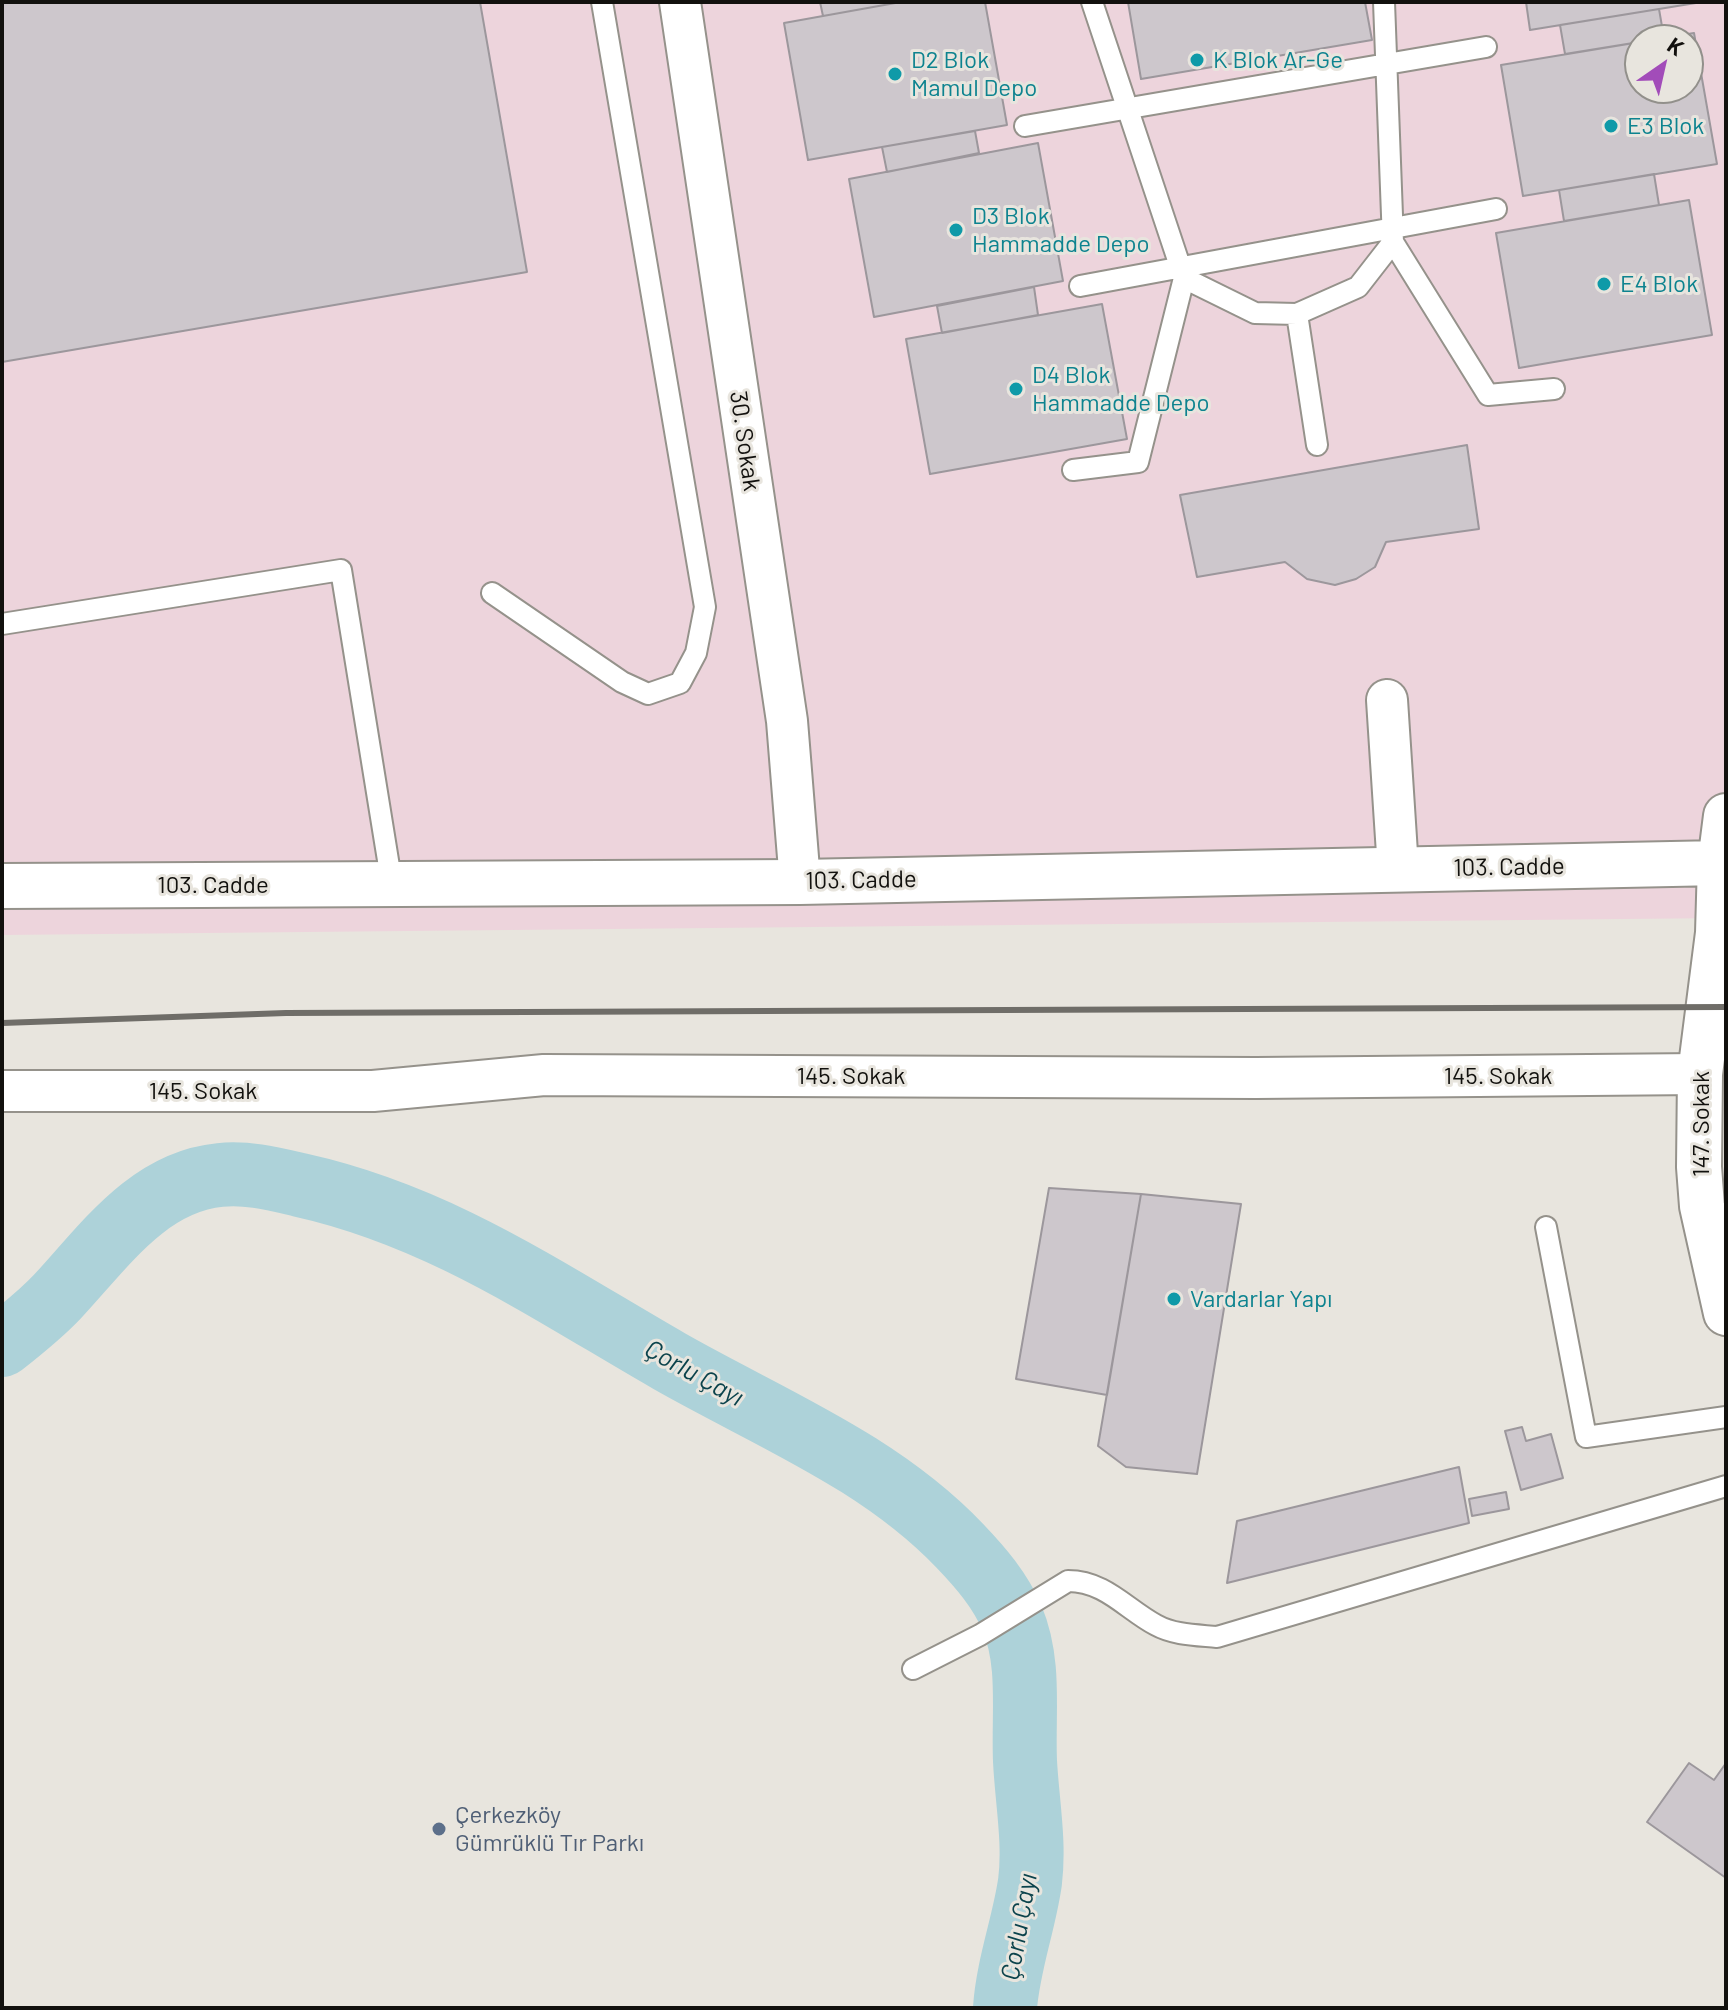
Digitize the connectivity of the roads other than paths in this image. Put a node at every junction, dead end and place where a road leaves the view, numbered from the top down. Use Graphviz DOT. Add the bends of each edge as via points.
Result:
graph roads {
  1 [pos="602,2"];
  2 [pos="680,2"];
  3 [pos="1092,2"];
  4 [pos="1384,2"];
  5 [pos="1486,47"];
  6 [pos="1386,64"];
  7 [pos="1128,108"];
  8 [pos="1025,126"];
  9 [pos="1496,209"];
  10 [pos="1392,235"];
  11 [pos="1182,272"];
  12 [pos="1080,286"];
  13 [pos="1297,314"];
  14 [pos="1554,389"];
  15 [pos="1317,445"];
  16 [pos="1073,470"];
  17 [pos="492,593"];
  18 [pos="2,624"];
  19 [pos="1387,700"];
  20 [pos="1726,816"];
  21 [pos="1720,863"];
  22 [pos="1398,869"];
  23 [pos="800,882"];
  24 [pos="392,885"];
  25 [pos="2,886"];
  26 [pos="1722,932"];
  27 [pos="1700,1074"];
  28 [pos="2,1091"];
  29 [pos="1713,1167"];
  30 [pos="1546,1227"];
  31 [pos="1726,1313"];
  32 [pos="1726,1417"];
  33 [pos="1726,1486"];
  34 [pos="913,1669"];
  1 -- 17 [label="lane" via="705,607 696,653 680,683 648,694 622,682"];
  2 -- 23 [label="street, 30. Sokak" via="787,721"];
  3 -- 7 [label="lane"];
  4 -- 6 [label="lane"];
  5 -- 6 [label="lane"];
  6 -- 7 [label="lane"];
  6 -- 10 [label="lane"];
  7 -- 8 [label="lane"];
  7 -- 11 [label="lane"];
  9 -- 10 [label="lane"];
  10 -- 11 [label="lane"];
  10 -- 13 [label="lane" via="1358,287"];
  10 -- 14 [label="lane" via="1488,395"];
  11 -- 12 [label="lane"];
  11 -- 13 [label="lane" via="1255,313"];
  11 -- 16 [label="lane" via="1138,462"];
  13 -- 15 [label="lane"];
  18 -- 24 [label="lane" via="341,570"];
  19 -- 22 [label="street"];
  20 -- 21 [label="street, 147. Sokak"];
  21 -- 22 [label="street, 103. Cadde"];
  21 -- 26 [label="street, 147. Sokak"];
  22 -- 23 [label="street, 103. Cadde"];
  23 -- 24 [label="street, 103. Cadde"];
  24 -- 25 [label="street, 103. Cadde"];
  26 -- 27 [label="street, 147. Sokak"];
  27 -- 28 [label="street, 145. Sokak" via="544,1075 373,1091"];
  27 -- 29 [label="street, 147. Sokak"];
  29 -- 31 [label="street, 147. Sokak" via="1702,1206"];
  30 -- 32 [label="lane" via="1586,1437"];
  33 -- 34 [label="lane" via="1217,1637 1156,1625 1111,1593 1084,1581 1068,1581"];
}
